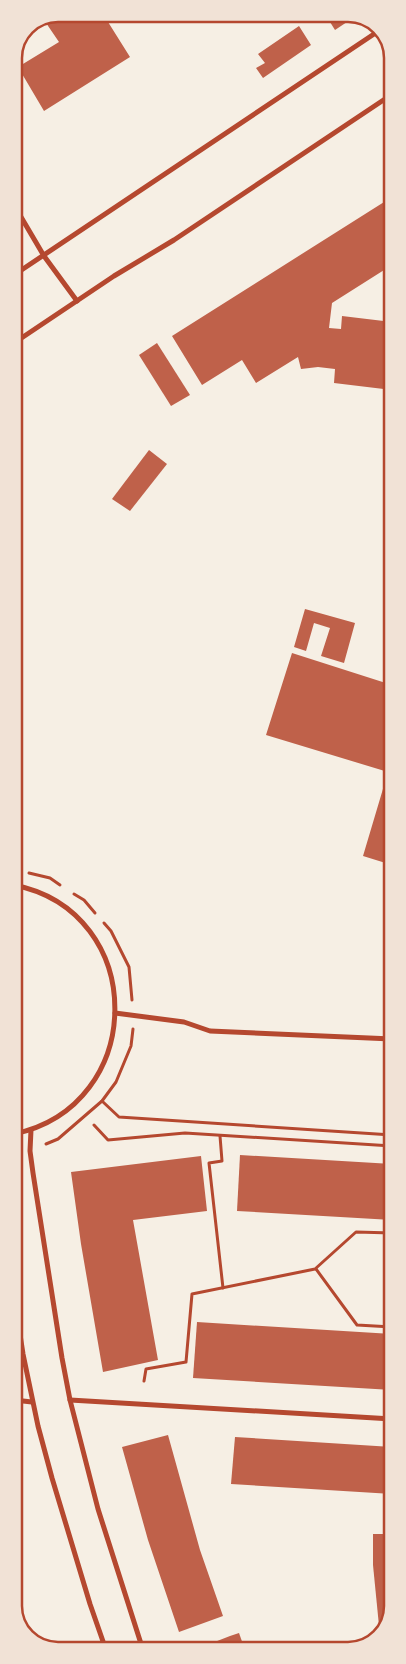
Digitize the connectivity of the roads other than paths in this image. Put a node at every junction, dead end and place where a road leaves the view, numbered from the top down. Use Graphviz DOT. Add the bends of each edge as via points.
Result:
graph roads {
  1 [pos="374,34"];
  2 [pos="384,100"];
  3 [pos="23,220"];
  4 [pos="44,256"];
  5 [pos="23,269"];
  6 [pos="77,301"];
  7 [pos="23,337"];
  8 [pos="23,887"];
  9 [pos="116,1013"];
  10 [pos="384,1039"];
  11 [pos="31,1130"];
  12 [pos="23,1132"];
  13 [pos="23,1354"];
  14 [pos="70,1400"];
  15 [pos="23,1401"];
  16 [pos="32,1402"];
  17 [pos="384,1419"];
  18 [pos="103,1641"];
  19 [pos="141,1641"];
  1 -- 4 [label="street"];
  2 -- 6 [label="street"];
  3 -- 4 [label="street"];
  4 -- 5 [label="street"];
  4 -- 6 [label="street"];
  6 -- 7 [label="street"];
  8 -- 9 [label="street" via="52,899 89,932 109,970"];
  9 -- 10 [label="street" via="184,1022 210,1031"];
  9 -- 11 [label="street" via="111,1044 91,1085 58,1116"];
  11 -- 12 [label="street"];
  11 -- 14 [label="street" via="33,1173"];
  13 -- 16 [label="street"];
  14 -- 17 [label="street"];
  14 -- 19 [label="street" via="98,1509"];
  15 -- 16 [label="street"];
  16 -- 18 [label="street"];
}
